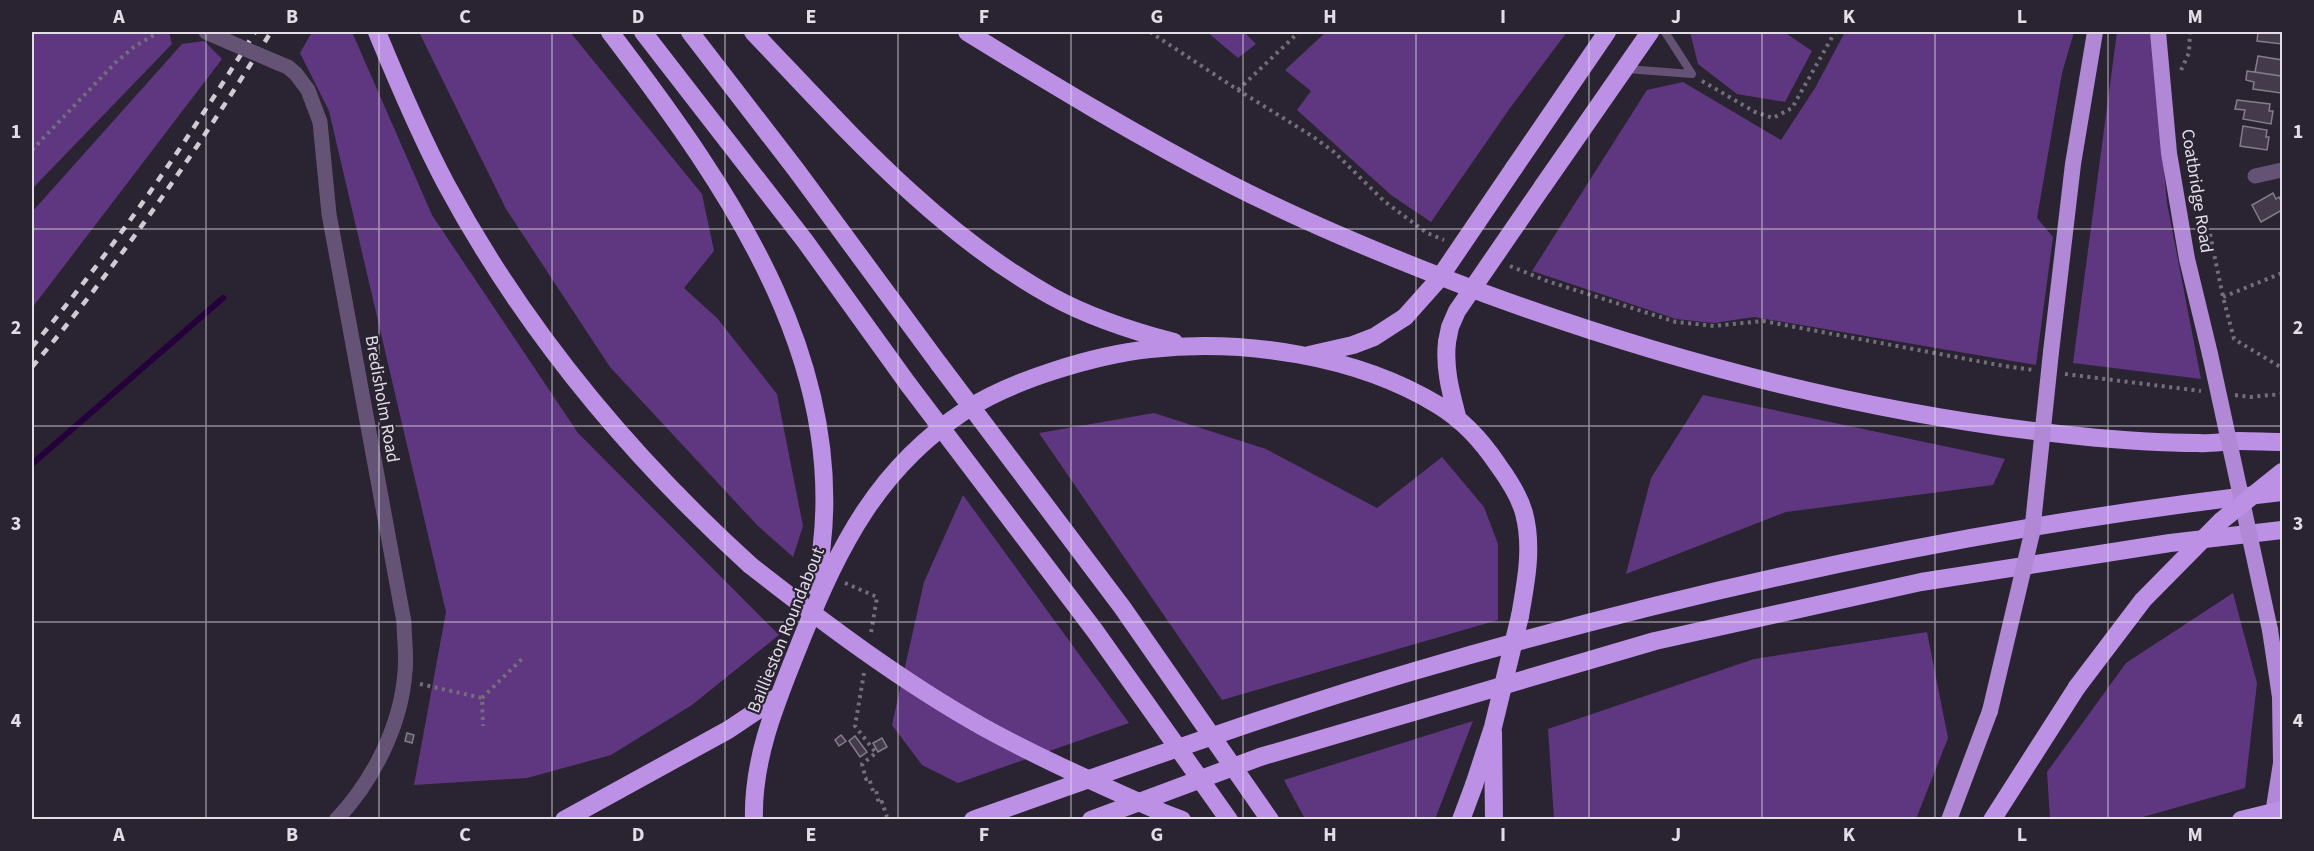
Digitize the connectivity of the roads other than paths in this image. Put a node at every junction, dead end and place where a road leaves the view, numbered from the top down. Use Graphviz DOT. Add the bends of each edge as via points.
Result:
graph roads {
  1 [pos="206,32"];
  2 [pos="377,32"];
  3 [pos="610,32"];
  4 [pos="644,32"];
  5 [pos="690,32"];
  6 [pos="753,32"];
  7 [pos="967,32"];
  8 [pos="1607,32"];
  9 [pos="1650,32"];
  10 [pos="1665,32"];
  11 [pos="2095,32"];
  12 [pos="2157,32"];
  13 [pos="1624,68"];
  14 [pos="2283,170"];
  15 [pos="2255,176"];
  16 [pos="1190,347"];
  17 [pos="1307,356"];
  18 [pos="1458,420"];
  19 [pos="2283,442"];
  20 [pos="2283,472"];
  21 [pos="2283,492"];
  22 [pos="2283,530"];
  23 [pos="803,635"];
  24 [pos="779,696"];
  25 [pos="1493,728"];
  26 [pos="2283,810"];
  27 [pos="754,811"];
  28 [pos="336,819"];
  29 [pos="564,819"];
  30 [pos="973,819"];
  31 [pos="1090,819"];
  32 [pos="1182,819"];
  33 [pos="1229,819"];
  34 [pos="1270,819"];
  35 [pos="1461,819"];
  36 [pos="1494,819"];
  37 [pos="1949,819"];
  38 [pos="1992,819"];
  39 [pos="2241,819"];
  40 [pos="2272,819"];
  1 -- 28 [label="street, Bredisholm Road, bridge" via="288,67 308,90 320,122 329,214 404,621 402,698 376,765"];
  2 -- 32 [label="highway, bridge" via="447,185 493,264 611,425 701,520 750,565 903,677 982,726 1075,773"];
  3 -- 23 [label="highway" via="713,176 756,249 785,312 812,392 825,472 825,520"];
  4 -- 33 [label="highway, bridge" via="1095,631"];
  5 -- 34 [label="highway, bridge" via="1122,607"];
  6 -- 16 [label="highway" via="893,175 966,241 1054,297 1122,327"];
  7 -- 19 [label="highway" via="1105,116 1294,215 1392,259 1589,330 1737,374 1939,416 2079,436 2200,444"];
  8 -- 17 [label="highway, bridge" via="1438,280 1406,317 1374,337"];
  9 -- 13 [label="highway"];
  10 -- 13 [label="lane" via="1692,74"];
  11 -- 37 [label="highway, bridge" via="2073,164 2032,533 1990,711"];
  12 -- 40 [label="highway, Coatbridge Road, bridge" via="2169,153 2187,259 2270,630 2280,697 2281,763"];
  13 -- 18 [label="highway, bridge" via="1457,311 1447,342 1447,371"];
  14 -- 15 [label="street"];
  16 -- 17 [label="highway, Baillieston Roundabout" via="1247,347"];
  16 -- 23 [label="highway, Baillieston Roundabout" via="1138,351 1075,364 999,393 941,428 892,472 871,501 828,576"];
  17 -- 18 [label="highway, Baillieston Roundabout" via="1413,392"];
  18 -- 25 [label="highway, Baillieston Roundabout, bridge" via="1475,435 1508,478 1518,496 1528,537 1528,570 1520,616"];
  20 -- 38 [label="highway, bridge" via="2221,521 2144,600 2077,687"];
  21 -- 30 [label="highway" via="2076,520 1782,576 1638,610 1504,645 1316,702"];
  22 -- 31 [label="highway" via="2170,543 1921,582 1655,641 1260,757"];
  23 -- 24 [label="highway, Baillieston Roundabout"];
  24 -- 27 [label="highway, Baillieston Roundabout" via="757,770"];
  24 -- 29 [label="highway" via="728,730"];
  25 -- 35 [label="highway, Baillieston Roundabout, bridge"];
  25 -- 36 [label="highway"];
  26 -- 39 [label="highway, bridge"];
}
